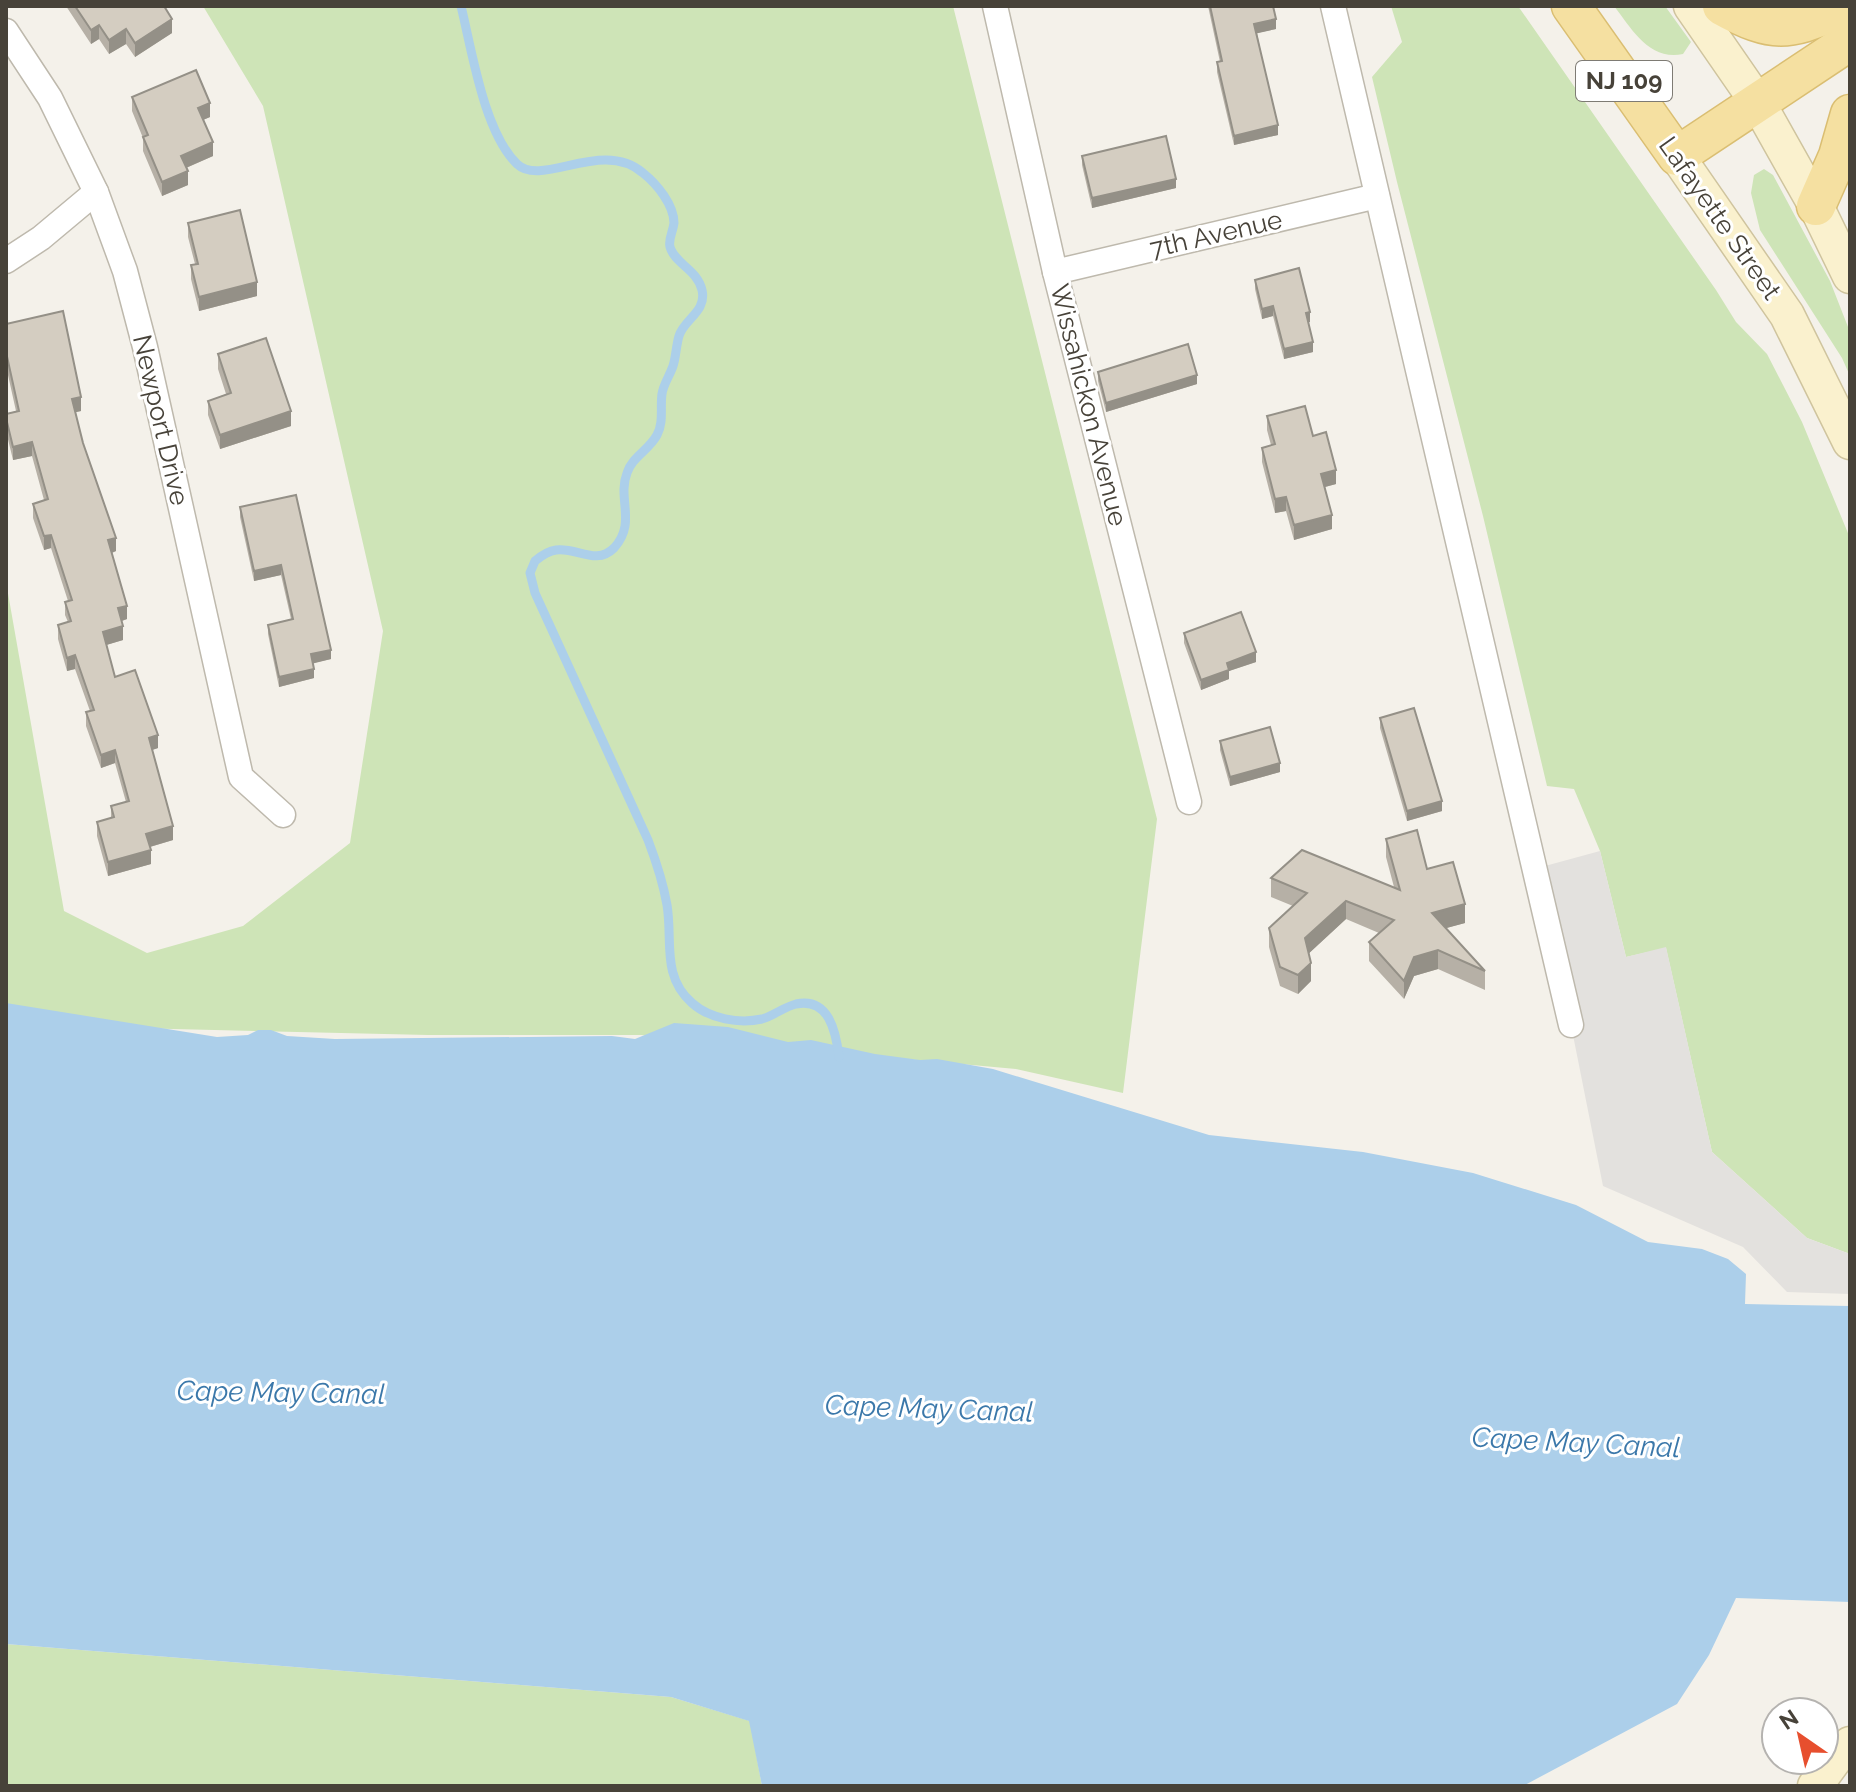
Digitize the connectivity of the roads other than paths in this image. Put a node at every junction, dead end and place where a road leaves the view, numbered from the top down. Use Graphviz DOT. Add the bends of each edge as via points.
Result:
graph roads {
  1 [pos="995,6"];
  2 [pos="1333,6"];
  3 [pos="1571,6"];
  4 [pos="1691,6"];
  5 [pos="1722,6"];
  6 [pos="1849,6"];
  7 [pos="6,31"];
  8 [pos="1850,41"];
  9 [pos="1758,103"];
  10 [pos="1850,114"];
  11 [pos="1677,156"];
  12 [pos="96,192"];
  13 [pos="1377,196"];
  14 [pos="1816,206"];
  15 [pos="6,261"];
  16 [pos="1055,272"];
  17 [pos="1850,276"];
  18 [pos="1850,442"];
  19 [pos="1189,802"];
  20 [pos="283,815"];
  21 [pos="1571,1025"];
  22 [pos="1850,1744"];
  23 [pos="1815,1786"];
  1 -- 16 [label="street, Wissahickon Avenue"];
  2 -- 13 [label="street"];
  3 -- 11 [label="main road, Lafayette Street / NJ 109"];
  4 -- 9 [label="main road"];
  5 -- 6 [label="main road" via="1766,26 1790,28"];
  7 -- 12 [label="street, Newport Drive" via="50,98"];
  8 -- 9 [label="main road"];
  9 -- 11 [label="main road"];
  9 -- 14 [label="main road"];
  10 -- 14 [label="main road"];
  11 -- 18 [label="main road, Lafayette Street / NJ 109" via="1787,315"];
  12 -- 15 [label="street"];
  12 -- 20 [label="street, Newport Drive" via="145,347 241,777"];
  13 -- 16 [label="street, 7th Avenue"];
  13 -- 21 [label="street"];
  14 -- 17 [label="main road"];
  16 -- 19 [label="street, Wissahickon Avenue"];
  22 -- 23 [label="main road"];
}
